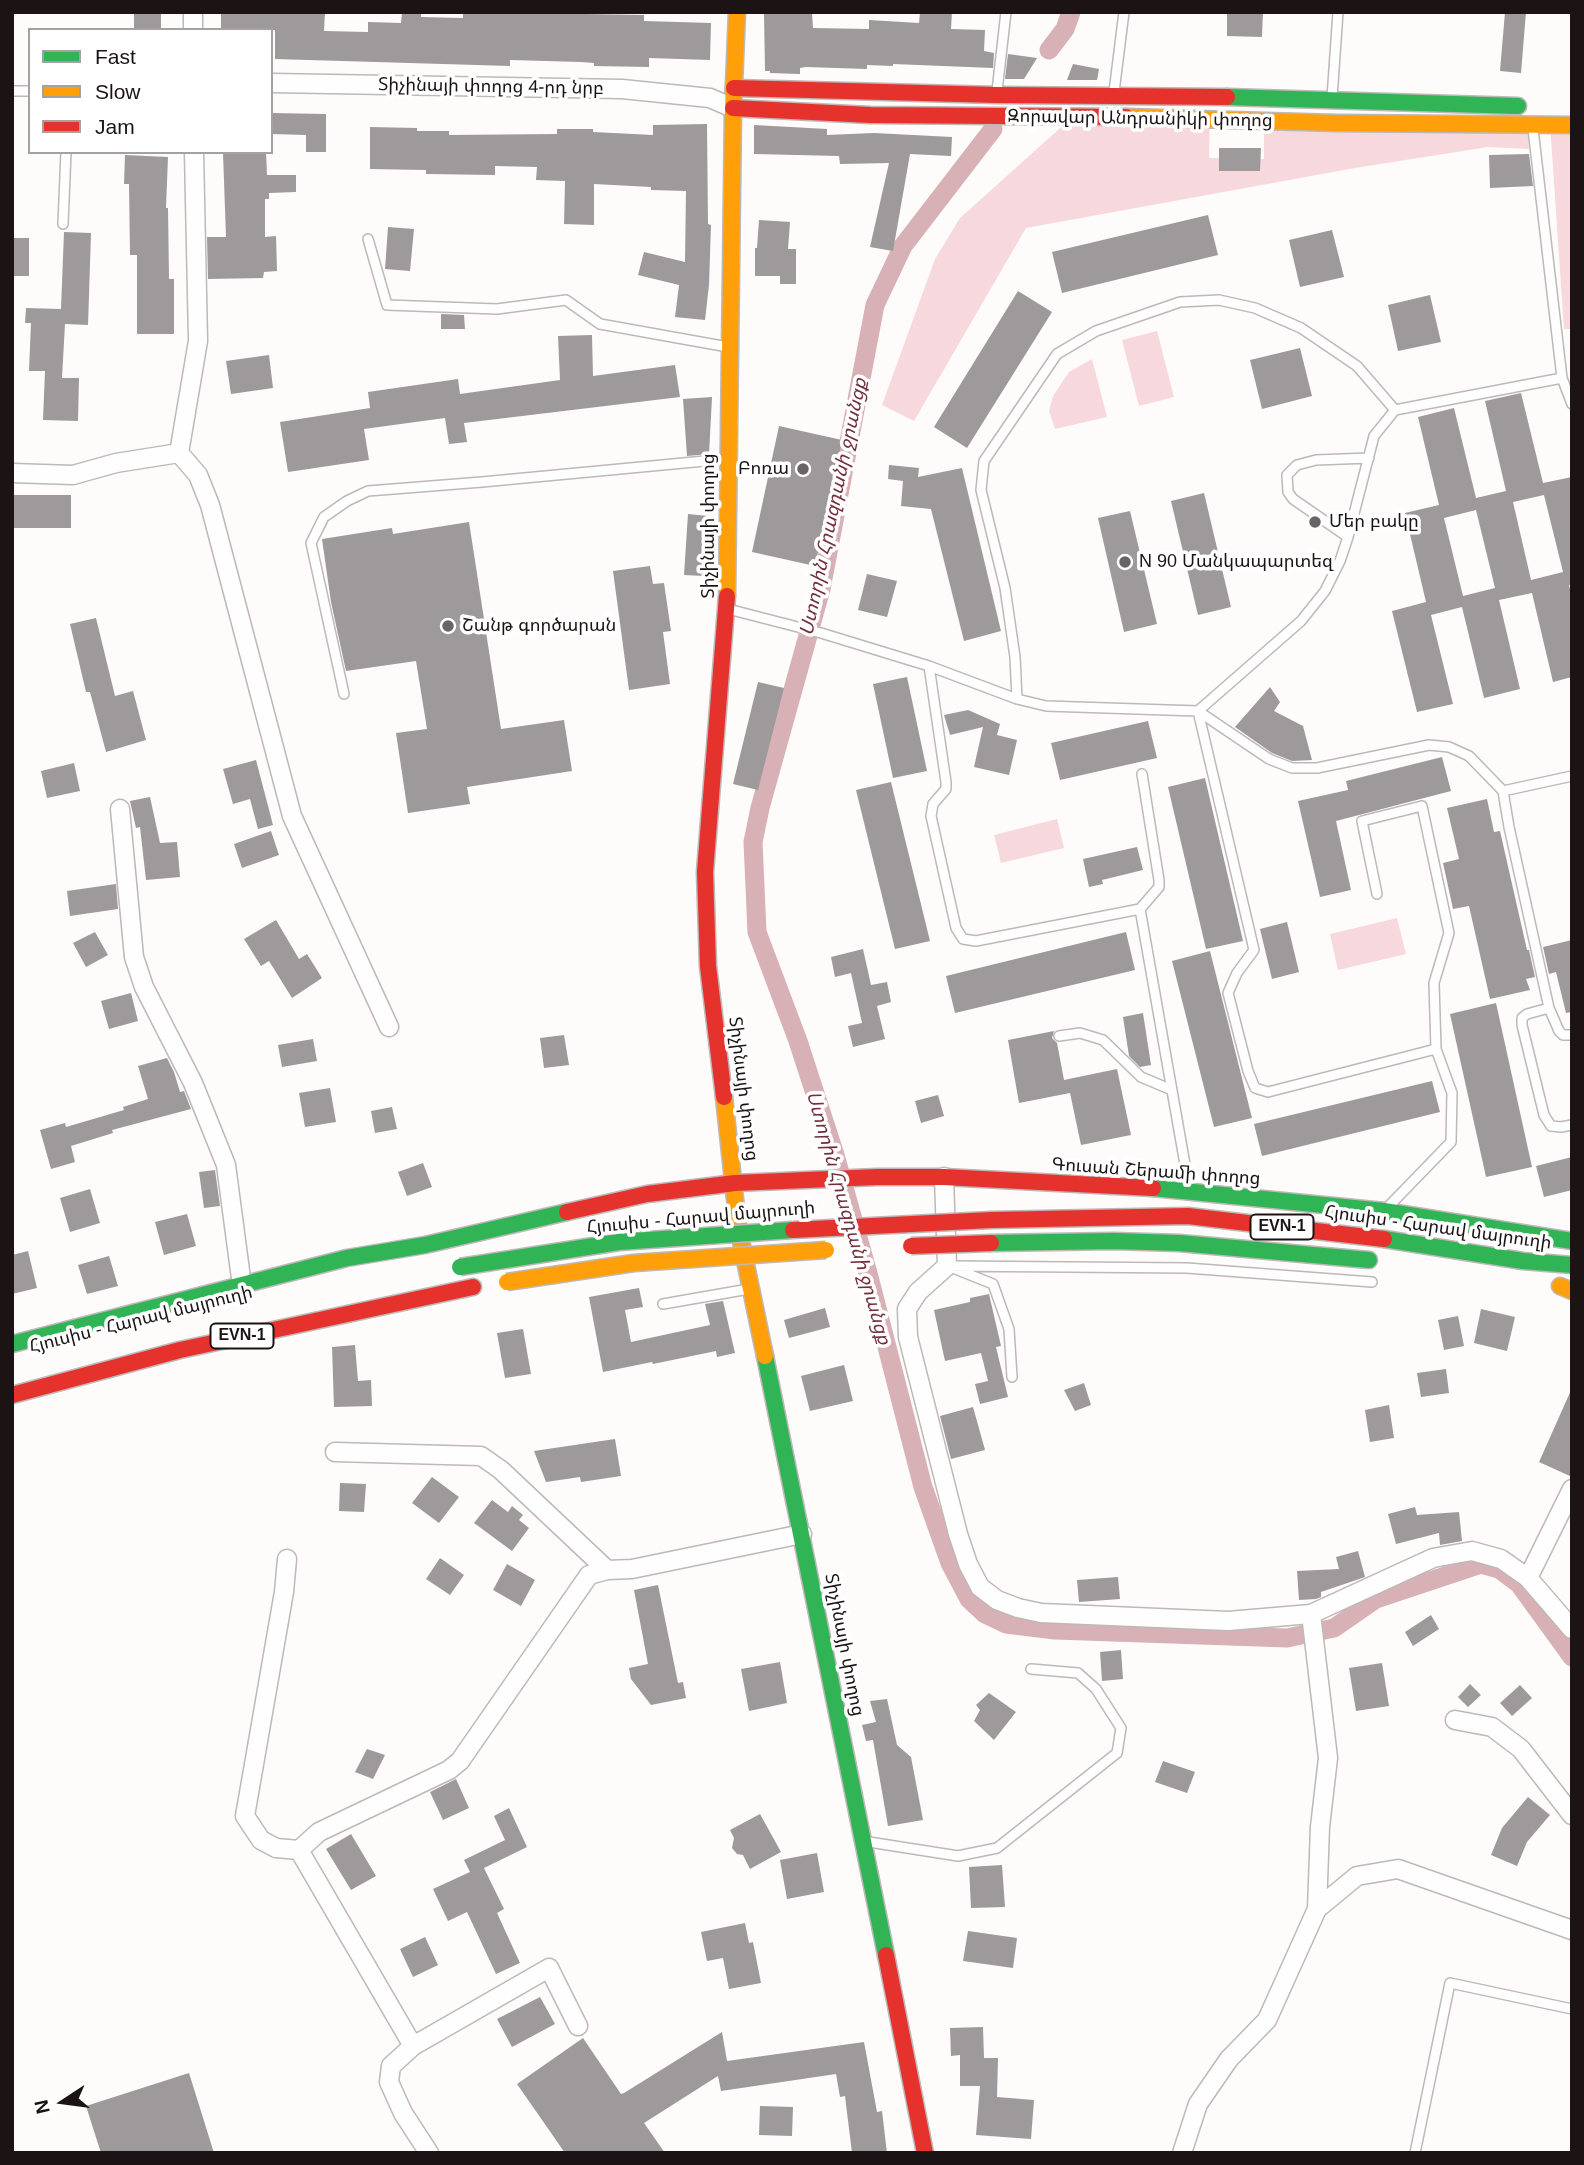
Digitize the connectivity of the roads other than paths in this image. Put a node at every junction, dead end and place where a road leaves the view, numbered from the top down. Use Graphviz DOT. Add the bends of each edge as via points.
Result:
graph roads {
  1 [pos="737,12"];
  2 [pos="1006,12"];
  3 [pos="1124,12"];
  4 [pos="1338,12"];
  5 [pos="273,83"];
  6 [pos="734,88"];
  7 [pos="997,95"];
  8 [pos="1113,97"];
  9 [pos="710,98"];
  10 [pos="1332,102"];
  11 [pos="733,108"];
  12 [pos="983,116"];
  13 [pos="1108,118"];
  14 [pos="1336,123"];
  15 [pos="1532,124"];
  16 [pos="1572,125"];
  17 [pos="66,154"];
  18 [pos="194,154"];
  19 [pos="63,224"];
  20 [pos="368,239"];
  21 [pos="729,347"];
  22 [pos="1562,378"];
  23 [pos="1572,404"];
  24 [pos="1395,410"];
  25 [pos="179,453"];
  26 [pos="1369,458"];
  27 [pos="728,459"];
  28 [pos="12,473"];
  29 [pos="1348,537"];
  30 [pos="727,609"];
  31 [pos="929,666"];
  32 [pos="344,694"];
  33 [pos="1017,699"];
  34 [pos="1198,711"];
  35 [pos="1142,774"];
  36 [pos="1572,776"];
  37 [pos="1503,791"];
  38 [pos="120,809"];
  39 [pos="1377,894"];
  40 [pos="1140,909"];
  41 [pos="1549,1008"];
  42 [pos="389,1027"];
  43 [pos="1572,1035"];
  44 [pos="1059,1037"];
  45 [pos="1436,1049"];
  46 [pos="1172,1090"];
  47 [pos="1572,1125"];
  48 [pos="944,1177"];
  49 [pos="735,1183"];
  50 [pos="1190,1190"];
  51 [pos="1384,1211"];
  52 [pos="1572,1241"];
  53 [pos="895,1247"];
  54 [pos="840,1249"];
  55 [pos="1388,1262"];
  56 [pos="1572,1265"];
  57 [pos="947,1266"];
  58 [pos="454,1268"];
  59 [pos="1372,1282"];
  60 [pos="242,1286"];
  61 [pos="751,1289"];
  62 [pos="663,1304"];
  63 [pos="12,1344"];
  64 [pos="1013,1377"];
  65 [pos="12,1395"];
  66 [pos="335,1452"];
  67 [pos="1572,1489"];
  68 [pos="802,1534"];
  69 [pos="286,1559"];
  70 [pos="607,1570"];
  71 [pos="1528,1578"];
  72 [pos="1311,1619"];
  73 [pos="1572,1629"];
  74 [pos="1031,1669"];
  75 [pos="1455,1720"];
  76 [pos="1572,1815"];
  77 [pos="864,1841"];
  78 [pos="299,1850"];
  79 [pos="1317,1909"];
  80 [pos="1572,1930"];
  81 [pos="1572,2010"];
  82 [pos="578,2026"];
  83 [pos="413,2046"];
  84 [pos="429,2153"];
  85 [pos="925,2153"];
  86 [pos="1182,2153"];
  87 [pos="1415,2153"];
  1 -- 6 [label="main road, Տիչինայի փողոց"];
  2 -- 7 [label="lane"];
  3 -- 8 [label="lane"];
  4 -- 10 [label="lane"];
  5 -- 9 [label="street, Տիչինայի փողոց 4-րդ նրբ" via="622,89"];
  6 -- 7 [label="main road, Զորավար Անդրանիկի փողոց"];
  6 -- 9 [label="street"];
  6 -- 11 [label="main road, Տիչինայի փողոց"];
  7 -- 8 [label="main road, Զորավար Անդրանիկի փողոց"];
  7 -- 12 [label="lane"];
  8 -- 10 [label="main road, Զորավար Անդրանիկի փողոց"];
  8 -- 13 [label="lane"];
  9 -- 11 [label="street, Զորավար Անդրանիկի փողոց"];
  10 -- 14 [label="lane"];
  10 -- 15 [label="main road, Զորավար Անդրանիկի փողոց" via="1533,106"];
  11 -- 12 [label="main road, Զորավար Անդրանիկի փողոց"];
  11 -- 21 [label="main road, Տիչինայի փողոց"];
  12 -- 13 [label="main road, Զորավար Անդրանիկի փողոց"];
  13 -- 14 [label="main road, Զորավար Անդրանիկի փողոց"];
  14 -- 15 [label="main road, Զորավար Անդրանիկի փողոց"];
  15 -- 16 [label="main road, Զորավար Անդրանիկի փողոց"];
  15 -- 22 [label="lane"];
  17 -- 19 [label="lane"];
  18 -- 25 [label="street" via="198,341"];
  20 -- 21 [label="lane" via="387,305 497,309 566,300 600,324"];
  21 -- 27 [label="main road, Տիչինայի փողոց"];
  22 -- 23 [label="lane"];
  22 -- 24 [label="lane"];
  24 -- 26 [label="lane" via="1374,436"];
  24 -- 33 [label="lane" via="1357,366 1301,328 1255,308 1219,300 1180,302 1096,331 1057,354 984,461 981,489 1004,588"];
  25 -- 28 [label="street" via="74,475"];
  25 -- 42 [label="street" via="198,475 210,505 292,816"];
  26 -- 29 [label="lane"];
  26 -- 29 [label="lane" via="1316,460 1297,465 1287,475 1293,499"];
  27 -- 30 [label="main road, Տիչինայի փողոց"];
  27 -- 32 [label="lane" via="368,491 346,501 324,517 311,543"];
  29 -- 34 [label="lane" via="1325,591 1301,621"];
  30 -- 31 [label="lane"];
  30 -- 49 [label="main road, Տիչինայի փողոց" via="705,872 708,966"];
  31 -- 33 [label="lane"];
  31 -- 40 [label="lane" via="946,782 931,816 956,928 963,939 976,941"];
  33 -- 34 [label="lane" via="1046,706"];
  34 -- 37 [label="lane" via="1269,759 1292,768 1317,768 1429,745 1449,747 1469,756"];
  34 -- 45 [label="lane" via="1254,950 1228,993 1255,1088 1268,1092"];
  35 -- 40 [label="lane" via="1159,887"];
  36 -- 37 [label="lane"];
  37 -- 41 [label="lane"];
  38 -- 60 [label="street" via="134,957 226,1165"];
  39 -- 45 [label="lane" via="1362,821 1422,806 1449,933 1434,984"];
  40 -- 46 [label="lane"];
  41 -- 43 [label="lane" via="1559,1031"];
  41 -- 47 [label="lane" via="1527,1014 1522,1025 1544,1115 1551,1126"];
  44 -- 46 [label="lane" via="1080,1032 1103,1040 1142,1076"];
  45 -- 51 [label="lane" via="1452,1093 1451,1142"];
  46 -- 50 [label="lane"];
  48 -- 49 [label="main road, Գուսան Շերամի փողոց"];
  48 -- 50 [label="main road, Գուսան Շերամի փողոց"];
  48 -- 57 [label="street"];
  49 -- 60 [label="main road, Գուսան Շերամի փողոց" via="647,1194 425,1245 347,1258"];
  49 -- 61 [label="main road, Տիչինայի փողոց" via="738,1227"];
  50 -- 51 [label="main road, Գուսան Շերամի փողոց"];
  51 -- 52 [label="main road, Գուսան Շերամի փողոց"];
  53 -- 55 [label="main road, EVN-1, bridge" via="1114,1241"];
  54 -- 65 [label="main road, EVN-1, bridge" via="634,1263 473,1287 180,1350"];
  56 -- 58 [label="main road, Հյուսիս - Հարավ մայրուղի / EVN-1, bridge" via="1188,1216 777,1230 646,1240"];
  57 -- 59 [label="lane" via="1187,1268"];
  57 -- 64 [label="lane" via="993,1284 1009,1329"];
  57 -- 72 [label="street" via="906,1309 908,1337 958,1534 980,1587 997,1600 1041,1613 1228,1621"];
  60 -- 63 [label="main road, Գուսան Շերամի փողոց"];
  61 -- 62 [label="lane"];
  61 -- 68 [label="main road, Տիչինայի փողոց"];
  66 -- 70 [label="street" via="481,1456"];
  67 -- 71 [label="street"];
  68 -- 70 [label="street" via="632,1569"];
  68 -- 77 [label="main road, Տիչինայի փողոց"];
  69 -- 78 [label="street" via="245,1816 261,1840 276,1848"];
  70 -- 78 [label="street" via="589,1575 460,1761 319,1832"];
  71 -- 72 [label="street" via="1501,1559 1472,1551 1433,1558"];
  71 -- 73 [label="street"];
  72 -- 79 [label="street" via="1328,1758"];
  74 -- 77 [label="lane" via="1078,1673 1096,1689 1121,1728 1117,1753 997,1848 958,1856"];
  75 -- 76 [label="street" via="1492,1727 1521,1749"];
  77 -- 85 [label="main road, Տիչինայի փողոց"];
  78 -- 83 [label="street"];
  79 -- 80 [label="street" via="1357,1876 1398,1869"];
  79 -- 86 [label="street" via="1267,2020 1229,2059 1198,2104"];
  81 -- 87 [label="lane" via="1450,1983"];
  82 -- 83 [label="street" via="549,1968"];
  83 -- 84 [label="street" via="391,2066 389,2082"];
}
